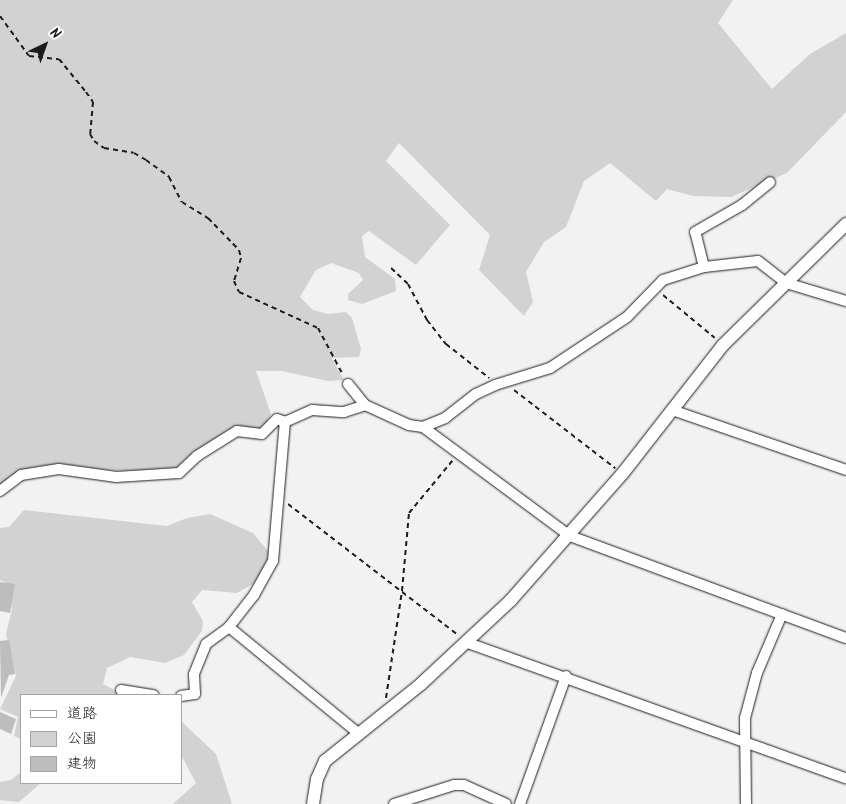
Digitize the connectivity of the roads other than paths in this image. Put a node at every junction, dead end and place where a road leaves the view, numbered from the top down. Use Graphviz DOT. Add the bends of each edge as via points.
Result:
graph roads {
  1 [pos="770,182"];
  2 [pos="846,224"];
  3 [pos="704,267"];
  4 [pos="786,283"];
  5 [pos="846,301"];
  6 [pos="348,384"];
  7 [pos="365,405"];
  8 [pos="672,410"];
  9 [pos="285,422"];
  10 [pos="423,427"];
  11 [pos="846,470"];
  12 [pos="0,491"];
  13 [pos="570,536"];
  14 [pos="782,614"];
  15 [pos="229,626"];
  16 [pos="846,638"];
  17 [pos="468,643"];
  18 [pos="566,676"];
  19 [pos="122,690"];
  20 [pos="148,694"];
  21 [pos="182,696"];
  22 [pos="358,733"];
  23 [pos="743,739"];
  24 [pos="846,778"];
  25 [pos="313,804"];
  26 [pos="394,804"];
  27 [pos="506,804"];
  28 [pos="520,804"];
  29 [pos="746,804"];
  1 -- 3 [label="street" via="742,205 695,232"];
  2 -- 4 [label="street"];
  3 -- 4 [label="street" via="758,261"];
  3 -- 10 [label="street" via="663,280 610,330 550,368 476,394 445,418"];
  4 -- 5 [label="street"];
  4 -- 8 [label="street" via="723,345"];
  6 -- 7 [label="street"];
  7 -- 9 [label="street" via="344,412 312,410"];
  7 -- 10 [label="street" via="408,425"];
  8 -- 11 [label="street"];
  8 -- 13 [label="street"];
  9 -- 12 [label="street" via="277,419 262,434 237,431 197,456 179,473 116,477 59,469 21,475"];
  9 -- 15 [label="street" via="273,561 254,595"];
  10 -- 13 [label="street"];
  13 -- 14 [label="street"];
  13 -- 17 [label="street"];
  14 -- 16 [label="street"];
  14 -- 23 [label="street" via="749,698"];
  15 -- 21 [label="street" via="206,644 194,674 195,694"];
  15 -- 22 [label="street"];
  17 -- 18 [label="street"];
  17 -- 22 [label="street"];
  18 -- 23 [label="street"];
  18 -- 28 [label="street"];
  19 -- 20 [label="street"];
  22 -- 25 [label="street" via="322,766"];
  23 -- 24 [label="street"];
  23 -- 29 [label="street"];
  26 -- 27 [label="street" via="454,784 464,785"];
}
